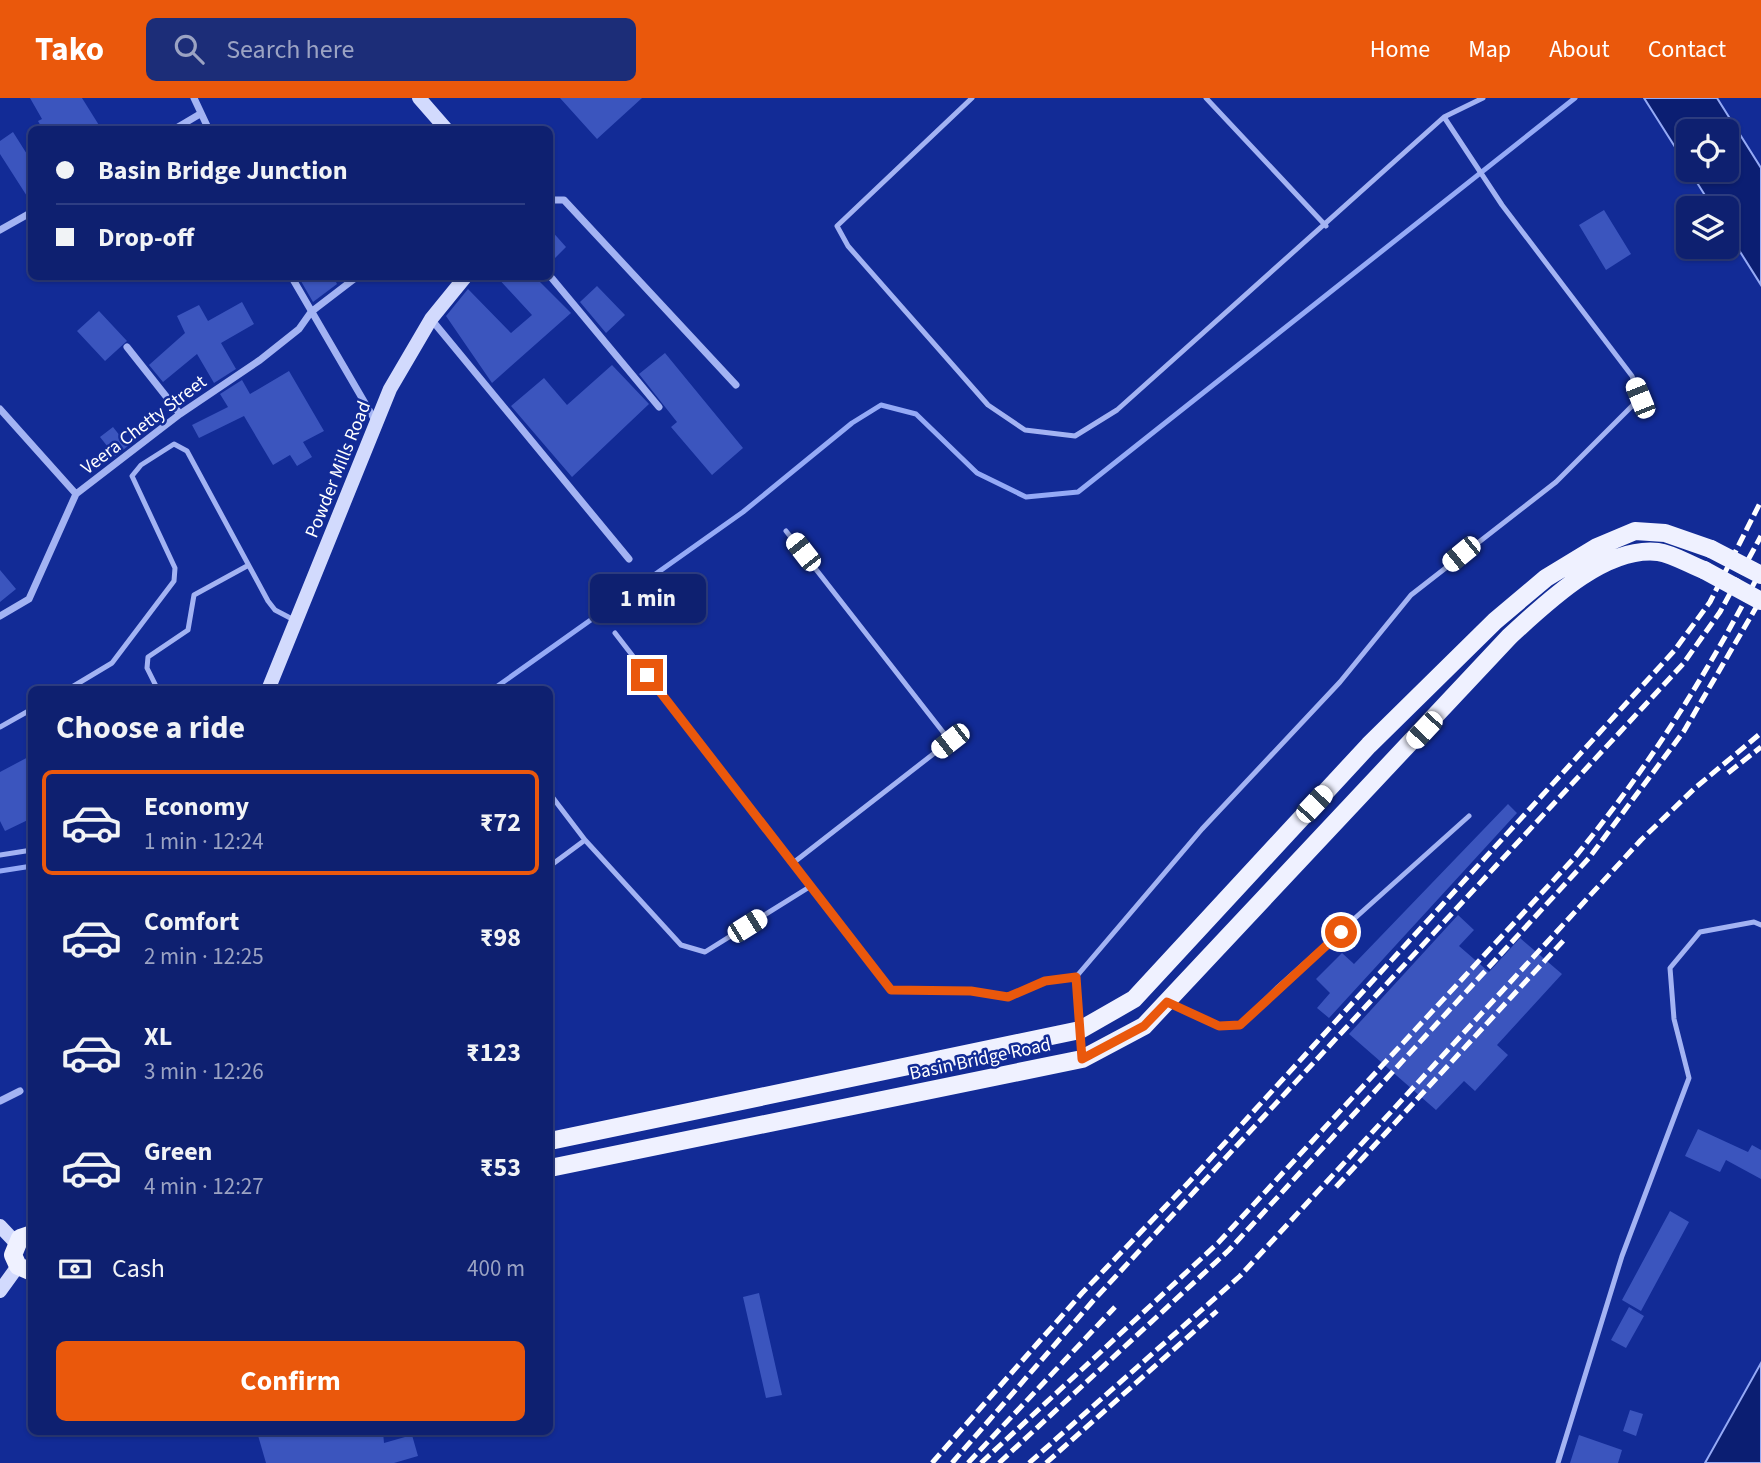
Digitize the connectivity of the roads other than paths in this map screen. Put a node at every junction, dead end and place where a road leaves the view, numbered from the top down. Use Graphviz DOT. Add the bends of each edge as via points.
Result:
graph roads {
  1 [pos="194,98"];
  2 [pos="419,98"];
  3 [pos="972,98"];
  4 [pos="1206,98"];
  5 [pos="1483,98"];
  6 [pos="200,114"];
  7 [pos="1444,117"];
  8 [pos="180,126"];
  9 [pos="207,126"];
  10 [pos="444,126"];
  11 [pos="553,200"];
  12 [pos="28,214"];
  13 [pos="1326,226"];
  14 [pos="0,230"];
  15 [pos="293,280"];
  16 [pos="353,280"];
  17 [pos="463,280"];
  18 [pos="553,280"];
  19 [pos="311,312"];
  20 [pos="431,319"];
  21 [pos="127,347"];
  22 [pos="736,385"];
  23 [pos="659,407"];
  24 [pos="0,409"];
  25 [pos="180,414"];
  26 [pos="376,423"];
  27 [pos="76,494"];
  28 [pos="786,531"];
  29 [pos="629,559"];
  30 [pos="247,566"];
  31 [pos="1761,575"];
  32 [pos="1761,601"];
  33 [pos="0,616"];
  34 [pos="296,621"];
  35 [pos="615,633"];
  36 [pos="73,686"];
  37 [pos="156,686"];
  38 [pos="270,686"];
  39 [pos="28,711"];
  40 [pos="0,727"];
  41 [pos="553,798"];
  42 [pos="1469,816"];
  43 [pos="585,840"];
  44 [pos="28,851"];
  45 [pos="0,855"];
  46 [pos="793,863"];
  47 [pos="553,864"];
  48 [pos="811,886"];
  49 [pos="1761,925"];
  50 [pos="1076,977"];
  51 [pos="1167,1002"];
  52 [pos="1080,1030"];
  53 [pos="1082,1059"];
  54 [pos="20,1091"];
  55 [pos="0,1101"];
  56 [pos="553,1141"];
  57 [pos="553,1167"];
  58 [pos="0,1226"];
  59 [pos="24,1239"];
  60 [pos="25,1269"];
  61 [pos="0,1291"];
  62 [pos="1558,1463"];
  1 -- 6 [label="street"];
  2 -- 10 [label="street"];
  3 -- 13 [label="lane" via="837,226 848,246 988,405 1025,430 1075,436 1116,410"];
  4 -- 13 [label="lane"];
  5 -- 7 [label="lane"];
  6 -- 8 [label="street"];
  6 -- 9 [label="street"];
  7 -- 13 [label="lane"];
  7 -- 50 [label="lane" via="1632,376 1640,398 1556,482 1411,595 1340,682 1202,829"];
  11 -- 22 [label="street" via="564,200"];
  12 -- 14 [label="street"];
  15 -- 19 [label="street"];
  16 -- 19 [label="street, Veera Chetty Street"];
  17 -- 20 [label="street, Powder Mills Road"];
  18 -- 23 [label="street"];
  19 -- 25 [label="street, Veera Chetty Street" via="299,329 260,360"];
  19 -- 26 [label="street"];
  20 -- 26 [label="street, Powder Mills Road" via="390,389"];
  20 -- 29 [label="street"];
  21 -- 25 [label="street"];
  24 -- 27 [label="street"];
  25 -- 27 [label="street, Veera Chetty Street"];
  26 -- 34 [label="street, Powder Mills Road"];
  27 -- 33 [label="street, Veera Chetty Street" via="29,599"];
  28 -- 46 [label="lane" via="950,741"];
  30 -- 34 [label="lane" via="275,610"];
  30 -- 36 [label="lane" via="183,448 170,445 133,472 132,481 175,568 174,581 112,663"];
  30 -- 37 [label="lane" via="192,598 188,630 148,657 147,668"];
  31 -- 52 [label="main road, Basin Bridge Road, bridge" via="1711,549 1665,533 1635,531 1597,547 1546,578 1495,621 1369,745 1134,999"];
  32 -- 51 [label="main road, Basin Bridge Road, bridge" via="1659,552 1630,554 1560,590 1509,637"];
  34 -- 38 [label="street, Powder Mills Road"];
  35 -- 46 [label="lane"];
  39 -- 40 [label="lane"];
  41 -- 43 [label="lane"];
  42 -- 51 [label="lane" via="1240,1025 1219,1026"];
  43 -- 47 [label="lane"];
  43 -- 48 [label="lane" via="681,945 705,952"];
  44 -- 45 [label="lane"];
  46 -- 48 [label="lane"];
  48 -- 50 [label="lane" via="891,990 971,991 1008,997 1045,981"];
  49 -- 62 [label="lane" via="1754,922 1700,932 1670,968 1674,1018 1689,1078 1622,1256"];
  50 -- 52 [label="lane"];
  51 -- 53 [label="main road, Basin Bridge Road" via="1144,1026"];
  52 -- 53 [label="lane"];
  52 -- 56 [label="main road, Basin Bridge Road"];
  53 -- 57 [label="main road, Basin Bridge Road"];
  54 -- 55 [label="street"];
  58 -- 59 [label="street"];
  59 -- 60 [label="main road" via="13,1255"];
  60 -- 61 [label="street"];
}
